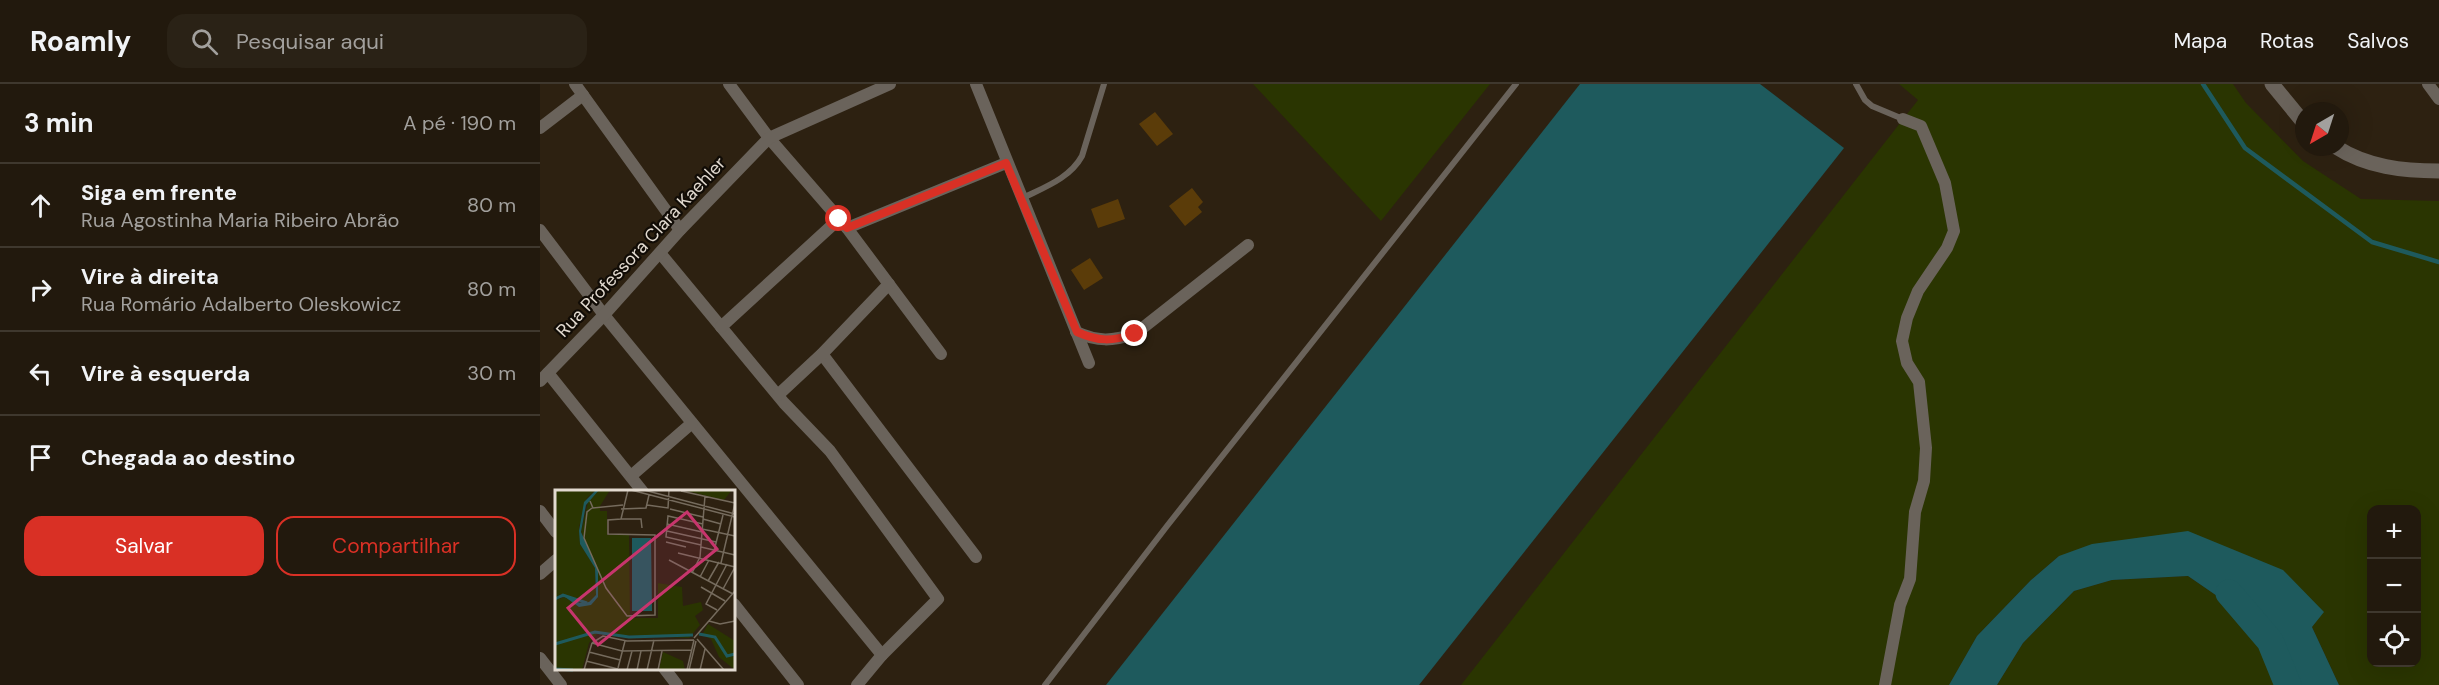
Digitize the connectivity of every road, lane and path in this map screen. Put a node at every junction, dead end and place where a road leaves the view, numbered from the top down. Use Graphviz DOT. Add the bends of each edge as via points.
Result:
graph roads {
  1 [pos="575,84"];
  2 [pos="729,84"];
  3 [pos="890,84"];
  4 [pos="976,84"];
  5 [pos="1104,84"];
  6 [pos="1516,84"];
  7 [pos="1856,84"];
  8 [pos="2272,84"];
  9 [pos="2428,84"];
  10 [pos="583,95"];
  11 [pos="2439,99"];
  12 [pos="2295,112"];
  13 [pos="1903,119"];
  14 [pos="540,128"];
  15 [pos="769,138"];
  16 [pos="2349,153"];
  17 [pos="1006,163"];
  18 [pos="2439,171"];
  19 [pos="1022,199"];
  20 [pos="843,224"];
  21 [pos="540,230"];
  22 [pos="680,230"];
  23 [pos="1248,245"];
  24 [pos="660,254"];
  25 [pos="889,284"];
  26 [pos="604,315"];
  27 [pos="721,327"];
  28 [pos="1077,332"];
  29 [pos="822,354"];
  30 [pos="941,354"];
  31 [pos="1089,363"];
  32 [pos="544,377"];
  33 [pos="778,395"];
  34 [pos="692,423"];
  35 [pos="631,476"];
  36 [pos="642,490"];
  37 [pos="540,511"];
  38 [pos="555,531"];
  39 [pos="976,557"];
  40 [pos="555,561"];
  41 [pos="540,574"];
  42 [pos="735,605"];
  43 [pos="882,655"];
  44 [pos="540,658"];
  45 [pos="665,670"];
  46 [pos="561,685"];
  47 [pos="677,685"];
  48 [pos="798,685"];
  49 [pos="858,685"];
  50 [pos="1045,685"];
  51 [pos="1885,685"];
  1 -- 10 [label="street"];
  2 -- 15 [label="street"];
  3 -- 15 [label="street"];
  4 -- 17 [label="street"];
  5 -- 19 [label="lane" via="1078,164 1064,177"];
  6 -- 50 [label="lane"];
  7 -- 13 [label="lane" via="1872,106"];
  8 -- 12 [label="street"];
  9 -- 11 [label="street"];
  10 -- 14 [label="street"];
  10 -- 22 [label="street"];
  13 -- 51 [label="street" via="1921,126 1932,146 1945,183 1954,231 1918,291 1906,318 1902,341 1907,363 1919,382 1926,448 1924,481 1915,512 1910,579 1900,605"];
  15 -- 20 [label="street"];
  15 -- 22 [label="street, Rua Professora Clara Kaehler"];
  16 -- 18 [label="street" via="2394,169"];
  17 -- 19 [label="street"];
  17 -- 20 [label="street"];
  19 -- 28 [label="street"];
  20 -- 25 [label="street"];
  20 -- 27 [label="street"];
  21 -- 26 [label="street"];
  22 -- 24 [label="street, Rua Professora Clara Kaehler"];
  23 -- 28 [label="street" via="1135,334 1094,340"];
  24 -- 26 [label="street, Rua Professora Clara Kaehler"];
  24 -- 27 [label="street"];
  25 -- 29 [label="street"];
  25 -- 30 [label="street"];
  26 -- 32 [label="street, Rua Professora Clara Kaehler"];
  26 -- 34 [label="street"];
  27 -- 33 [label="street"];
  28 -- 31 [label="street"];
  29 -- 33 [label="street"];
  29 -- 39 [label="street"];
  32 -- 35 [label="street"];
  33 -- 43 [label="street" via="830,451 938,599"];
  34 -- 35 [label="street"];
  34 -- 43 [label="street"];
  35 -- 36 [label="street"];
  37 -- 38 [label="street"];
  40 -- 41 [label="street"];
  42 -- 48 [label="street"];
  43 -- 49 [label="street"];
  44 -- 46 [label="street"];
  45 -- 47 [label="street"];
}
